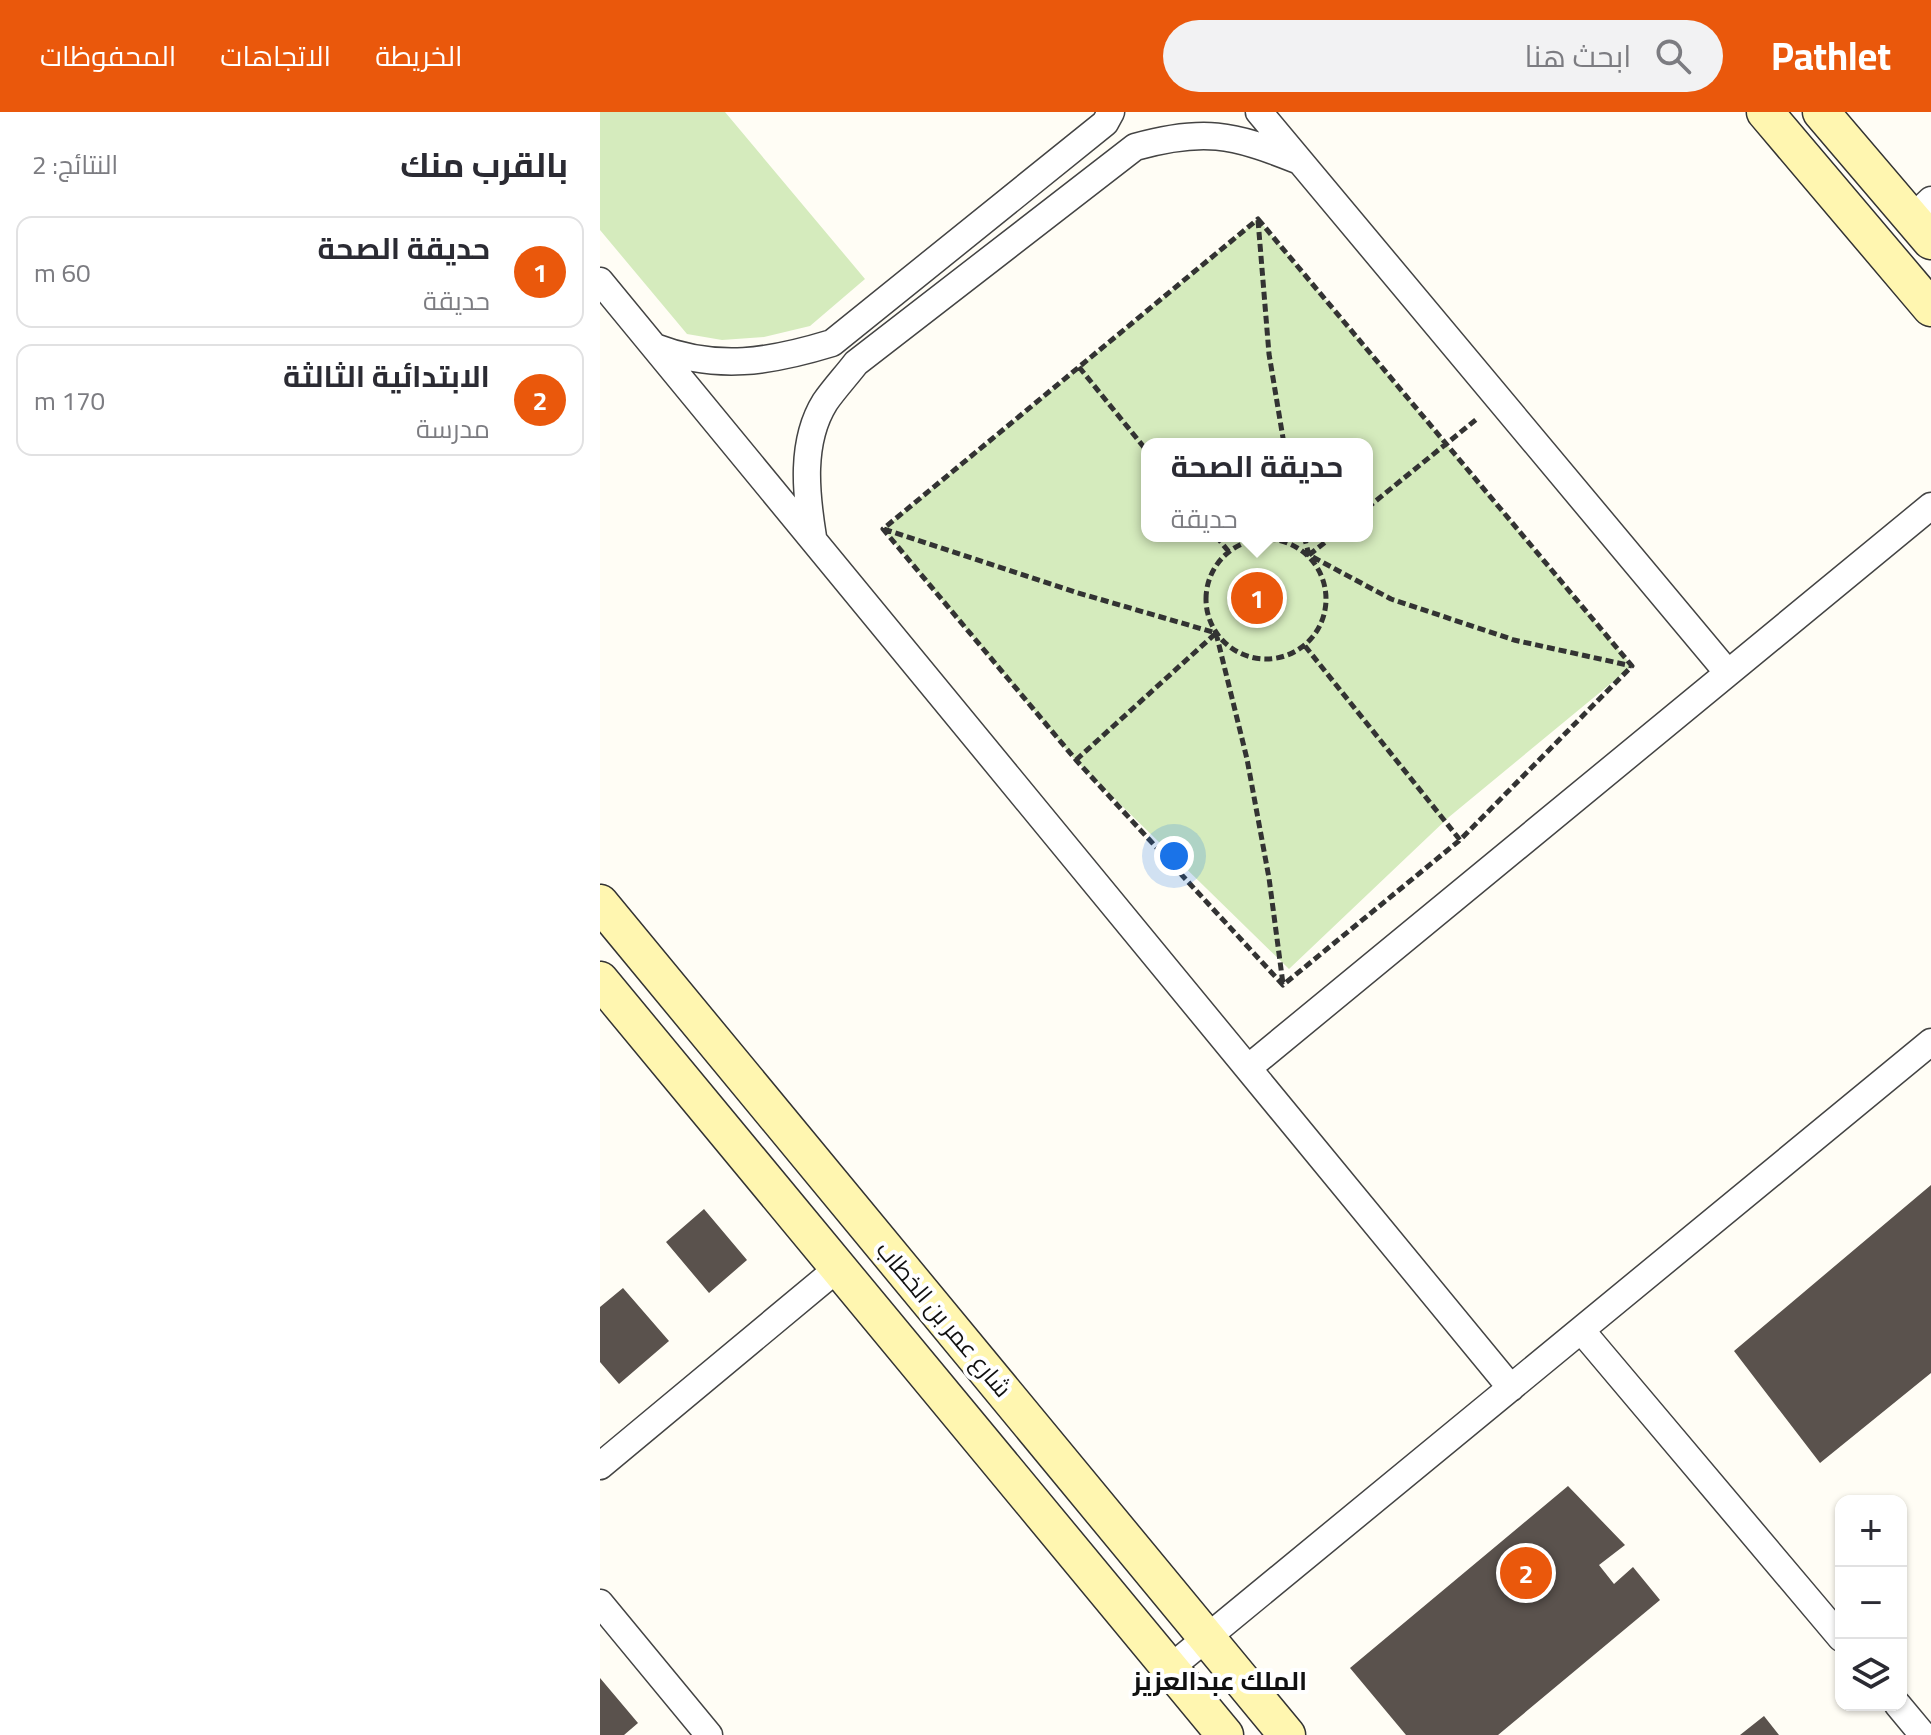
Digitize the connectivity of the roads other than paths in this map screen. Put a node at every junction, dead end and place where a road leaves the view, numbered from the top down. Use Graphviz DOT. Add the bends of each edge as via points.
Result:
graph roads {
  1 [pos="1111,112"];
  2 [pos="1259,112"];
  3 [pos="1765,112"];
  4 [pos="1821,112"];
  5 [pos="1300,162"];
  6 [pos="1925,220"];
  7 [pos="600,281"];
  8 [pos="1931,308"];
  9 [pos="654,347"];
  10 [pos="1931,506"];
  11 [pos="814,541"];
  12 [pos="1728,673"];
  13 [pos="600,903"];
  14 [pos="600,980"];
  15 [pos="1931,1042"];
  16 [pos="1248,1068"];
  17 [pos="838,1268"];
  18 [pos="1581,1330"];
  19 [pos="1511,1388"];
  20 [pos="600,1466"];
  21 [pos="600,1603"];
  22 [pos="1835,1631"];
  23 [pos="1207,1638"];
  24 [pos="1170,1668"];
  25 [pos="1903,1711"];
  26 [pos="709,1735"];
  27 [pos="1225,1735"];
  28 [pos="1287,1735"];
  29 [pos="1923,1735"];
  1 -- 9 [label="street" via="1105,123 832,343 751,361 682,357"];
  2 -- 5 [label="street"];
  3 -- 8 [label="street"];
  4 -- 6 [label="street"];
  5 -- 11 [label="street" via="1250,141 1216,136 1175,136 1135,147 856,363 824,404 808,447 807,500"];
  5 -- 12 [label="street"];
  7 -- 9 [label="street"];
  9 -- 11 [label="street"];
  10 -- 12 [label="street"];
  11 -- 16 [label="street"];
  12 -- 16 [label="street"];
  13 -- 23 [label="street, شارع عمر بن الخطاب"];
  14 -- 17 [label="street, شارع عمر بن الخطاب"];
  15 -- 18 [label="street"];
  16 -- 19 [label="street"];
  17 -- 20 [label="street"];
  17 -- 24 [label="street, شارع عمر بن الخطاب"];
  18 -- 19 [label="street"];
  18 -- 22 [label="street"];
  19 -- 23 [label="street"];
  21 -- 26 [label="street"];
  23 -- 24 [label="street"];
  23 -- 28 [label="street, شارع عمر بن الخطاب"];
  24 -- 27 [label="street, شارع عمر بن الخطاب"];
  25 -- 29 [label="street"];
}
